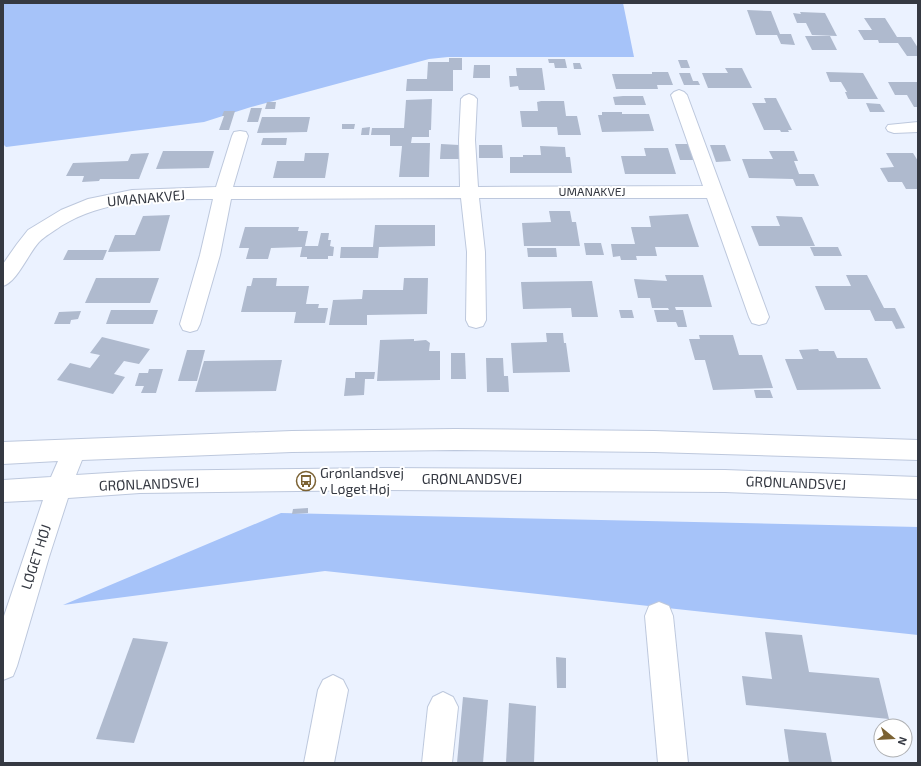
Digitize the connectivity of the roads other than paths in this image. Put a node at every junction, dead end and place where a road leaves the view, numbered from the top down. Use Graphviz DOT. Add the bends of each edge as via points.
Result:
graph roads {
  1 [pos="680,95"];
  2 [pos="469,99"];
  3 [pos="918,127"];
  4 [pos="894,128"];
  5 [pos="240,136"];
  6 [pos="469,192"];
  7 [pos="715,192"];
  8 [pos="223,193"];
  9 [pos="3,279"];
  10 [pos="758,317"];
  11 [pos="476,320"];
  12 [pos="190,324"];
  13 [pos="74,450"];
  14 [pos="918,450"];
  15 [pos="3,453"];
  16 [pos="918,488"];
  17 [pos="58,489"];
  18 [pos="3,491"];
  19 [pos="659,616"];
  20 [pos="3,666"];
  21 [pos="333,690"];
  22 [pos="443,707"];
  23 [pos="319,763"];
  24 [pos="437,763"];
  25 [pos="673,763"];
  1 -- 7 [label="street"];
  2 -- 6 [label="street"];
  3 -- 4 [label="street"];
  5 -- 8 [label="street"];
  6 -- 7 [label="street, UMANAKVEJ"];
  6 -- 8 [label="street, UMANAKVEJ"];
  6 -- 11 [label="street" via="476,252"];
  7 -- 10 [label="street"];
  8 -- 9 [label="street, UMANAKVEJ" via="147,195 115,198 86,205 58,219 32,238"];
  8 -- 12 [label="street" via="210,256"];
  13 -- 14 [label="street" via="392,440 724,443"];
  13 -- 15 [label="street"];
  13 -- 17 [label="street, LØGET HØJ"];
  16 -- 17 [label="street, GRØNLANDSVEJ" via="725,480 495,478 140,482"];
  17 -- 18 [label="street, GRØNLANDSVEJ"];
  17 -- 20 [label="street, LØGET HØJ"];
  19 -- 25 [label="street"];
  21 -- 23 [label="street"];
  22 -- 24 [label="street"];
}
